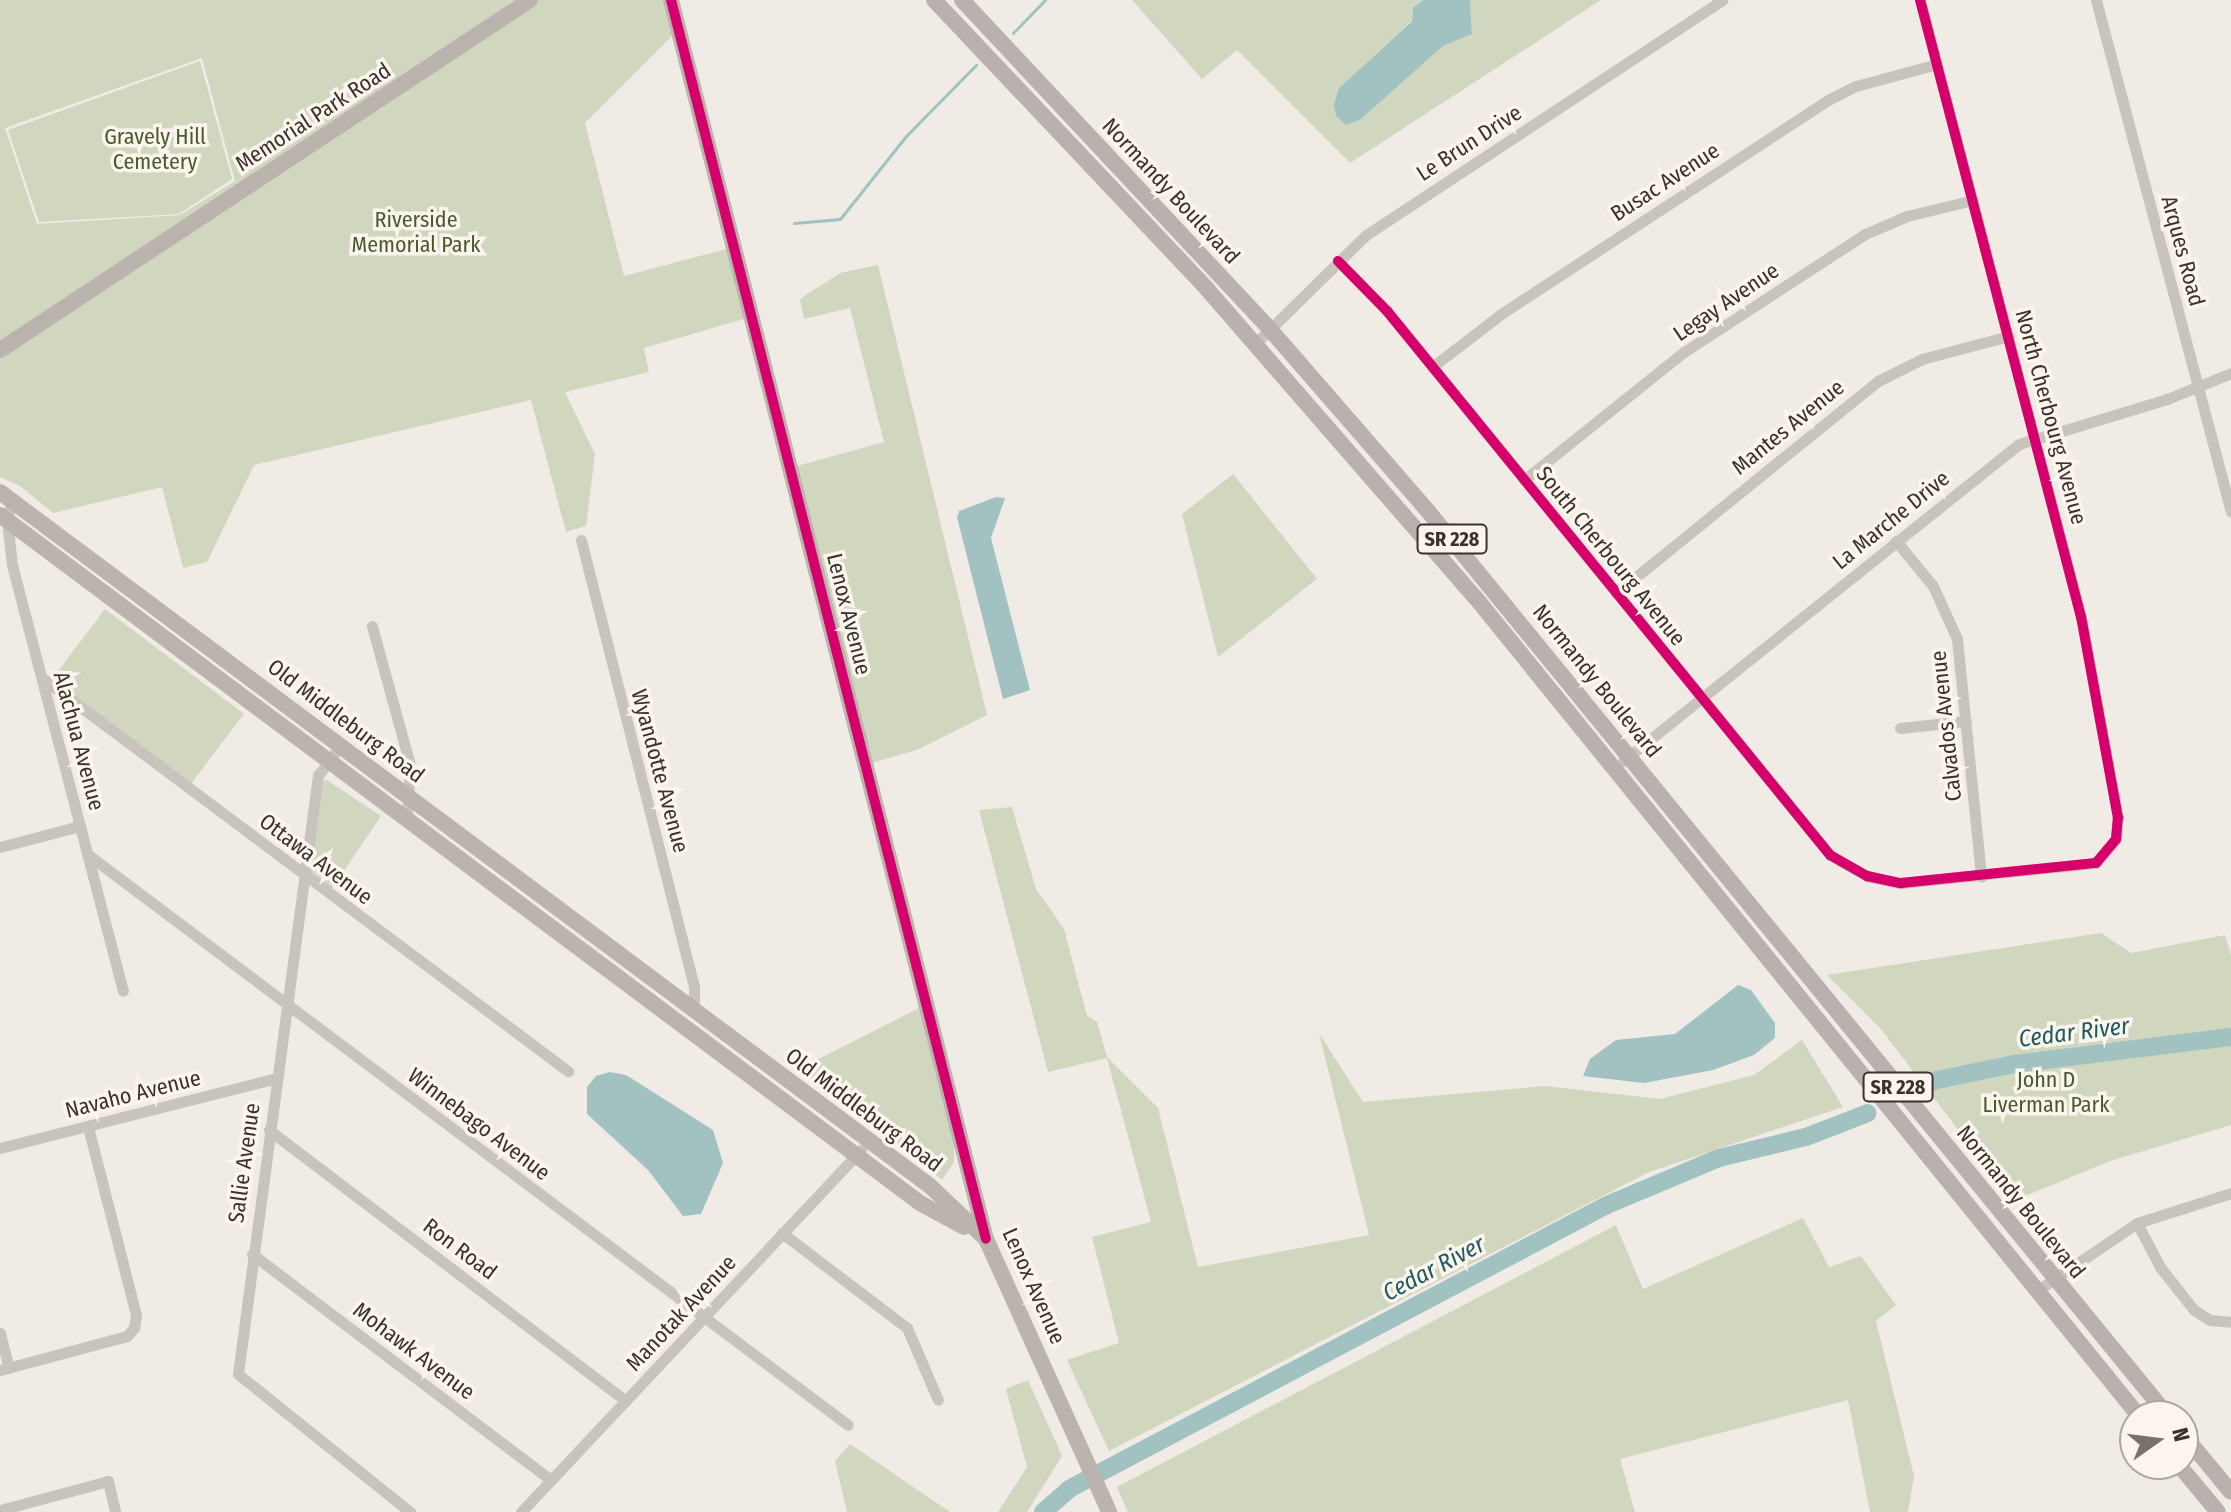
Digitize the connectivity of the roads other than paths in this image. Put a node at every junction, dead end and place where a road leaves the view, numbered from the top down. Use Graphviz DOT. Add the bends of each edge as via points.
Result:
graph roads {
  1 [pos="530,0"];
  2 [pos="671,0"];
  3 [pos="934,0"];
  4 [pos="962,0"];
  5 [pos="1722,0"];
  6 [pos="1920,0"];
  7 [pos="2096,0"];
  8 [pos="1937,64"];
  9 [pos="1973,200"];
  10 [pos="1338,261"];
  11 [pos="1268,327"];
  12 [pos="2009,336"];
  13 [pos="1256,343"];
  14 [pos="0,350"];
  15 [pos="1432,367"];
  16 [pos="2231,373"];
  17 [pos="2198,387"];
  18 [pos="2036,437"];
  19 [pos="1524,480"];
  20 [pos="6,496"];
  21 [pos="2231,512"];
  22 [pos="3,518"];
  23 [pos="581,540"];
  24 [pos="1896,541"];
  25 [pos="1616,593"];
  26 [pos="169,616"];
  27 [pos="372,626"];
  28 [pos="158,632"];
  29 [pos="42,678"];
  30 [pos="1701,699"];
  31 [pos="1966,721"];
  32 [pos="1900,728"];
  33 [pos="341,745"];
  34 [pos="1630,756"];
  35 [pos="328,760"];
  36 [pos="1614,768"];
  37 [pos="411,797"];
  38 [pos="407,817"];
  39 [pos="80,826"];
  40 [pos="0,847"];
  41 [pos="87,854"];
  42 [pos="303,875"];
  43 [pos="1981,877"];
  44 [pos="572,919"];
  45 [pos="561,935"];
  46 [pos="123,991"];
  47 [pos="285,1003"];
  48 [pos="694,1012"];
  49 [pos="692,1033"];
  50 [pos="568,1071"];
  51 [pos="276,1078"];
  52 [pos="88,1126"];
  53 [pos="269,1130"];
  54 [pos="869,1140"];
  55 [pos="0,1148"];
  56 [pos="856,1155"];
  57 [pos="1930,1156"];
  58 [pos="2231,1193"];
  59 [pos="1998,1209"];
  60 [pos="2137,1223"];
  61 [pos="782,1233"];
  62 [pos="986,1239"];
  63 [pos="252,1254"];
  64 [pos="2055,1279"];
  65 [pos="2038,1290"];
  66 [pos="705,1317"];
  67 [pos="2231,1322"];
  68 [pos="0,1333"];
  69 [pos="4,1369"];
  70 [pos="938,1400"];
  71 [pos="2126,1400"];
  72 [pos="2155,1400"];
  73 [pos="626,1401"];
  74 [pos="848,1425"];
  75 [pos="2199,1453"];
  76 [pos="551,1480"];
  77 [pos="2191,1480"];
  78 [pos="2231,1492"];
  79 [pos="0,1510"];
  80 [pos="115,1512"];
  81 [pos="410,1512"];
  82 [pos="521,1512"];
  83 [pos="1109,1512"];
  84 [pos="2218,1512"];
  1 -- 14 [label="main road, Memorial Park Road"];
  2 -- 62 [label="main road, Lenox Avenue"];
  3 -- 13 [label="main road, Normandy Boulevard / SR 228"];
  4 -- 11 [label="main road, Normandy Boulevard / SR 228"];
  5 -- 10 [label="street, Le Brun Drive" via="1392,217"];
  6 -- 8 [label="street, North Cherbourg Avenue"];
  7 -- 17 [label="street, Arques Road"];
  8 -- 9 [label="street, North Cherbourg Avenue"];
  8 -- 15 [label="street, Busac Avenue" via="1856,86 1828,100 1504,312"];
  9 -- 12 [label="street, North Cherbourg Avenue"];
  9 -- 19 [label="street, Legay Avenue" via="1907,216 1865,234 1684,352"];
  10 -- 11 [label="street, Le Brun Drive"];
  10 -- 15 [label="street, South Cherbourg Avenue"];
  11 -- 13 [label="street, Le Brun Drive"];
  11 -- 34 [label="main road, Normandy Boulevard / SR 228"];
  12 -- 18 [label="street, North Cherbourg Avenue"];
  12 -- 25 [label="street, Mantes Avenue" via="1922,359 1878,381"];
  13 -- 36 [label="main road, Normandy Boulevard / SR 228"];
  15 -- 19 [label="street, South Cherbourg Avenue"];
  16 -- 17 [label="street, La Marche Drive"];
  17 -- 18 [label="street, La Marche Drive"];
  17 -- 21 [label="street, Arques Road"];
  18 -- 24 [label="street, La Marche Drive" via="2004,454"];
  18 -- 43 [label="street, North Cherbourg Avenue" via="2095,689 2118,818 2112,847 2083,867"];
  19 -- 25 [label="street, South Cherbourg Avenue"];
  20 -- 22 [label="street, Alachua Avenue"];
  20 -- 26 [label="main road, Old Middleburg Road"];
  22 -- 28 [label="main road, Old Middleburg Road"];
  22 -- 29 [label="street, Alachua Avenue"];
  23 -- 48 [label="street, Wyandotte Avenue" via="691,973"];
  24 -- 30 [label="street, La Marche Drive"];
  24 -- 31 [label="street, Calvados Avenue" via="1933,586 1953,621"];
  25 -- 30 [label="street, South Cherbourg Avenue"];
  26 -- 28 [label="main road"];
  26 -- 33 [label="main road, Old Middleburg Road"];
  27 -- 37 [label="street" via="410,765"];
  28 -- 35 [label="main road, Old Middleburg Road"];
  29 -- 39 [label="street, Alachua Avenue"];
  29 -- 42 [label="street, Ottawa Avenue"];
  30 -- 34 [label="street, La Marche Drive"];
  30 -- 43 [label="street, South Cherbourg Avenue" via="1822,846 1856,872 1901,883"];
  31 -- 32 [label="street"];
  31 -- 43 [label="street, Calvados Avenue"];
  33 -- 35 [label="street, Sallie Avenue"];
  33 -- 37 [label="main road, Old Middleburg Road"];
  34 -- 36 [label="street, La Marche Drive"];
  34 -- 59 [label="main road, Normandy Boulevard / SR 228"];
  35 -- 38 [label="main road, Old Middleburg Road"];
  35 -- 42 [label="street, Sallie Avenue" via="318,775"];
  36 -- 57 [label="main road, Normandy Boulevard / SR 228"];
  37 -- 38 [label="street"];
  37 -- 44 [label="main road, Old Middleburg Road"];
  38 -- 45 [label="main road, Old Middleburg Road"];
  39 -- 40 [label="street"];
  39 -- 41 [label="street, Alachua Avenue"];
  41 -- 46 [label="street, Alachua Avenue"];
  41 -- 47 [label="street, Winnebago Avenue"];
  42 -- 47 [label="street, Sallie Avenue"];
  42 -- 50 [label="street, Ottawa Avenue"];
  44 -- 45 [label="main road"];
  44 -- 48 [label="main road, Old Middleburg Road"];
  45 -- 49 [label="main road, Old Middleburg Road"];
  47 -- 51 [label="street, Sallie Avenue"];
  47 -- 66 [label="street, Winnebago Avenue"];
  48 -- 49 [label="main road"];
  48 -- 54 [label="main road, Old Middleburg Road"];
  49 -- 56 [label="main road, Old Middleburg Road"];
  51 -- 52 [label="street, Navaho Avenue"];
  51 -- 53 [label="street, Sallie Avenue"];
  52 -- 55 [label="street, Navaho Avenue"];
  52 -- 69 [label="street" via="136,1315 127,1336"];
  53 -- 63 [label="street, Sallie Avenue"];
  53 -- 73 [label="street, Ron Road"];
  54 -- 56 [label="street, Manotak Avenue"];
  54 -- 62 [label="main road, Old Middleburg Road" via="930,1186"];
  56 -- 61 [label="street, Manotak Avenue"];
  56 -- 62 [label="main road, Old Middleburg Road" via="920,1203"];
  57 -- 59 [label="main road" via="1947,1161 1988,1207"];
  57 -- 65 [label="main road, Normandy Boulevard / SR 228"];
  58 -- 60 [label="street"];
  59 -- 64 [label="main road, Normandy Boulevard / SR 228"];
  60 -- 64 [label="street"];
  60 -- 67 [label="street" via="2160,1267 2194,1310 2210,1320"];
  61 -- 66 [label="street, Manotak Avenue"];
  61 -- 70 [label="street" via="907,1328"];
  62 -- 83 [label="main road, Lenox Avenue"];
  63 -- 76 [label="street, Mohawk Avenue"];
  63 -- 81 [label="street, Sallie Avenue" via="238,1374"];
  64 -- 65 [label="street"];
  64 -- 72 [label="main road, Normandy Boulevard / SR 228"];
  65 -- 71 [label="main road, Normandy Boulevard / SR 228"];
  66 -- 73 [label="street, Manotak Avenue"];
  66 -- 74 [label="street, Winnebago Avenue"];
  68 -- 69 [label="street"];
  73 -- 76 [label="street, Manotak Avenue"];
  75 -- 78 [label="main road"];
  76 -- 82 [label="street, Manotak Avenue"];
  77 -- 84 [label="main road"];
  79 -- 80 [label="street" via="108,1481"];
}
